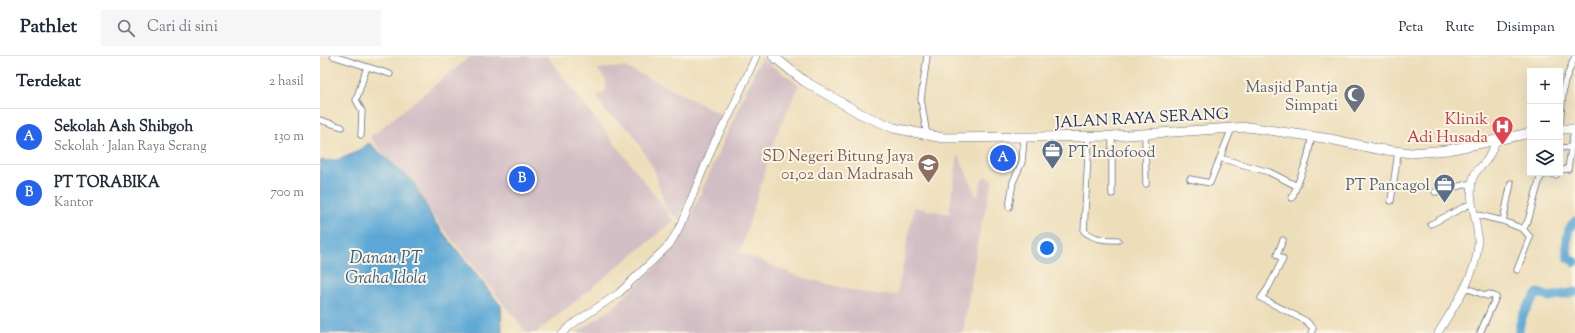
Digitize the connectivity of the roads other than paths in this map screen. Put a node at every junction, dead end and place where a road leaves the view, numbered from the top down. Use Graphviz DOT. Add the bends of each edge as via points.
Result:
graph roads {
  1 [pos="333,56"];
  2 [pos="756,56"];
  3 [pos="773,56"];
  4 [pos="927,56"];
  5 [pos="1575,56"];
  6 [pos="367,67"];
  7 [pos="390,74"];
  8 [pos="1562,104"];
  9 [pos="320,120"];
  10 [pos="342,127"];
  11 [pos="1232,128"];
  12 [pos="1563,129"];
  13 [pos="1575,129"];
  14 [pos="1145,134"];
  15 [pos="1527,134"];
  16 [pos="361,135"];
  17 [pos="927,136"];
  18 [pos="1089,136"];
  19 [pos="1112,136"];
  20 [pos="1312,136"];
  21 [pos="1024,138"];
  22 [pos="1497,139"];
  23 [pos="1572,147"];
  24 [pos="1563,148"];
  25 [pos="1398,152"];
  26 [pos="1220,158"];
  27 [pos="1563,170"];
  28 [pos="1542,176"];
  29 [pos="1190,179"];
  30 [pos="1472,183"];
  31 [pos="1511,183"];
  32 [pos="1146,184"];
  33 [pos="1297,186"];
  34 [pos="1435,192"];
  35 [pos="1112,194"];
  36 [pos="1292,198"];
  37 [pos="1391,201"];
  38 [pos="1472,203"];
  39 [pos="1009,207"];
  40 [pos="1474,214"];
  41 [pos="1503,220"];
  42 [pos="1431,224"];
  43 [pos="1523,229"];
  44 [pos="1118,240"];
  45 [pos="1283,240"];
  46 [pos="1517,270"];
  47 [pos="1464,287"];
  48 [pos="562,333"];
  49 [pos="1311,333"];
  50 [pos="1438,333"];
  51 [pos="1480,333"];
  1 -- 6 [label="street"];
  2 -- 48 [label="street" via="730,114 717,136 670,244 618,293"];
  3 -- 17 [label="highway, JALAN RAYA SERANG" via="804,81 861,114 894,128"];
  4 -- 17 [label="street" via="921,99"];
  5 -- 8 [label="street" via="1564,84"];
  6 -- 7 [label="street"];
  6 -- 16 [label="street" via="356,100 362,111"];
  9 -- 10 [label="street"];
  11 -- 14 [label="highway, JALAN RAYA SERANG"];
  11 -- 20 [label="highway, JALAN RAYA SERANG" via="1248,127"];
  11 -- 26 [label="street"];
  12 -- 13 [label="highway"];
  13 -- 23 [label="street"];
  14 -- 19 [label="highway, JALAN RAYA SERANG"];
  14 -- 32 [label="street"];
  15 -- 22 [label="highway, JALAN RAYA SERANG"];
  17 -- 21 [label="highway, JALAN RAYA SERANG"];
  18 -- 19 [label="highway, JALAN RAYA SERANG"];
  18 -- 21 [label="highway, JALAN RAYA SERANG"];
  18 -- 44 [label="street" via="1084,230 1100,239"];
  19 -- 35 [label="street"];
  20 -- 25 [label="highway, JALAN RAYA SERANG"];
  20 -- 33 [label="street" via="1307,160"];
  21 -- 39 [label="street" via="1022,162 1013,182"];
  22 -- 25 [label="highway, JALAN RAYA SERANG" via="1430,153"];
  22 -- 30 [label="street"];
  23 -- 24 [label="street"];
  23 -- 27 [label="street" via="1568,169"];
  25 -- 37 [label="street"];
  26 -- 29 [label="street" via="1210,183"];
  26 -- 33 [label="street" via="1269,172"];
  28 -- 43 [label="street"];
  30 -- 34 [label="street"];
  30 -- 38 [label="street"];
  31 -- 41 [label="street"];
  33 -- 36 [label="street"];
  38 -- 40 [label="street"];
  38 -- 42 [label="street"];
  40 -- 41 [label="street"];
  40 -- 47 [label="street" via="1478,249"];
  41 -- 43 [label="street"];
  43 -- 46 [label="street" via="1530,237"];
  45 -- 49 [label="street" via="1277,255 1283,259 1261,298 1306,321 1313,328"];
  47 -- 50 [label="street"];
  47 -- 51 [label="street" via="1496,297"];
}
